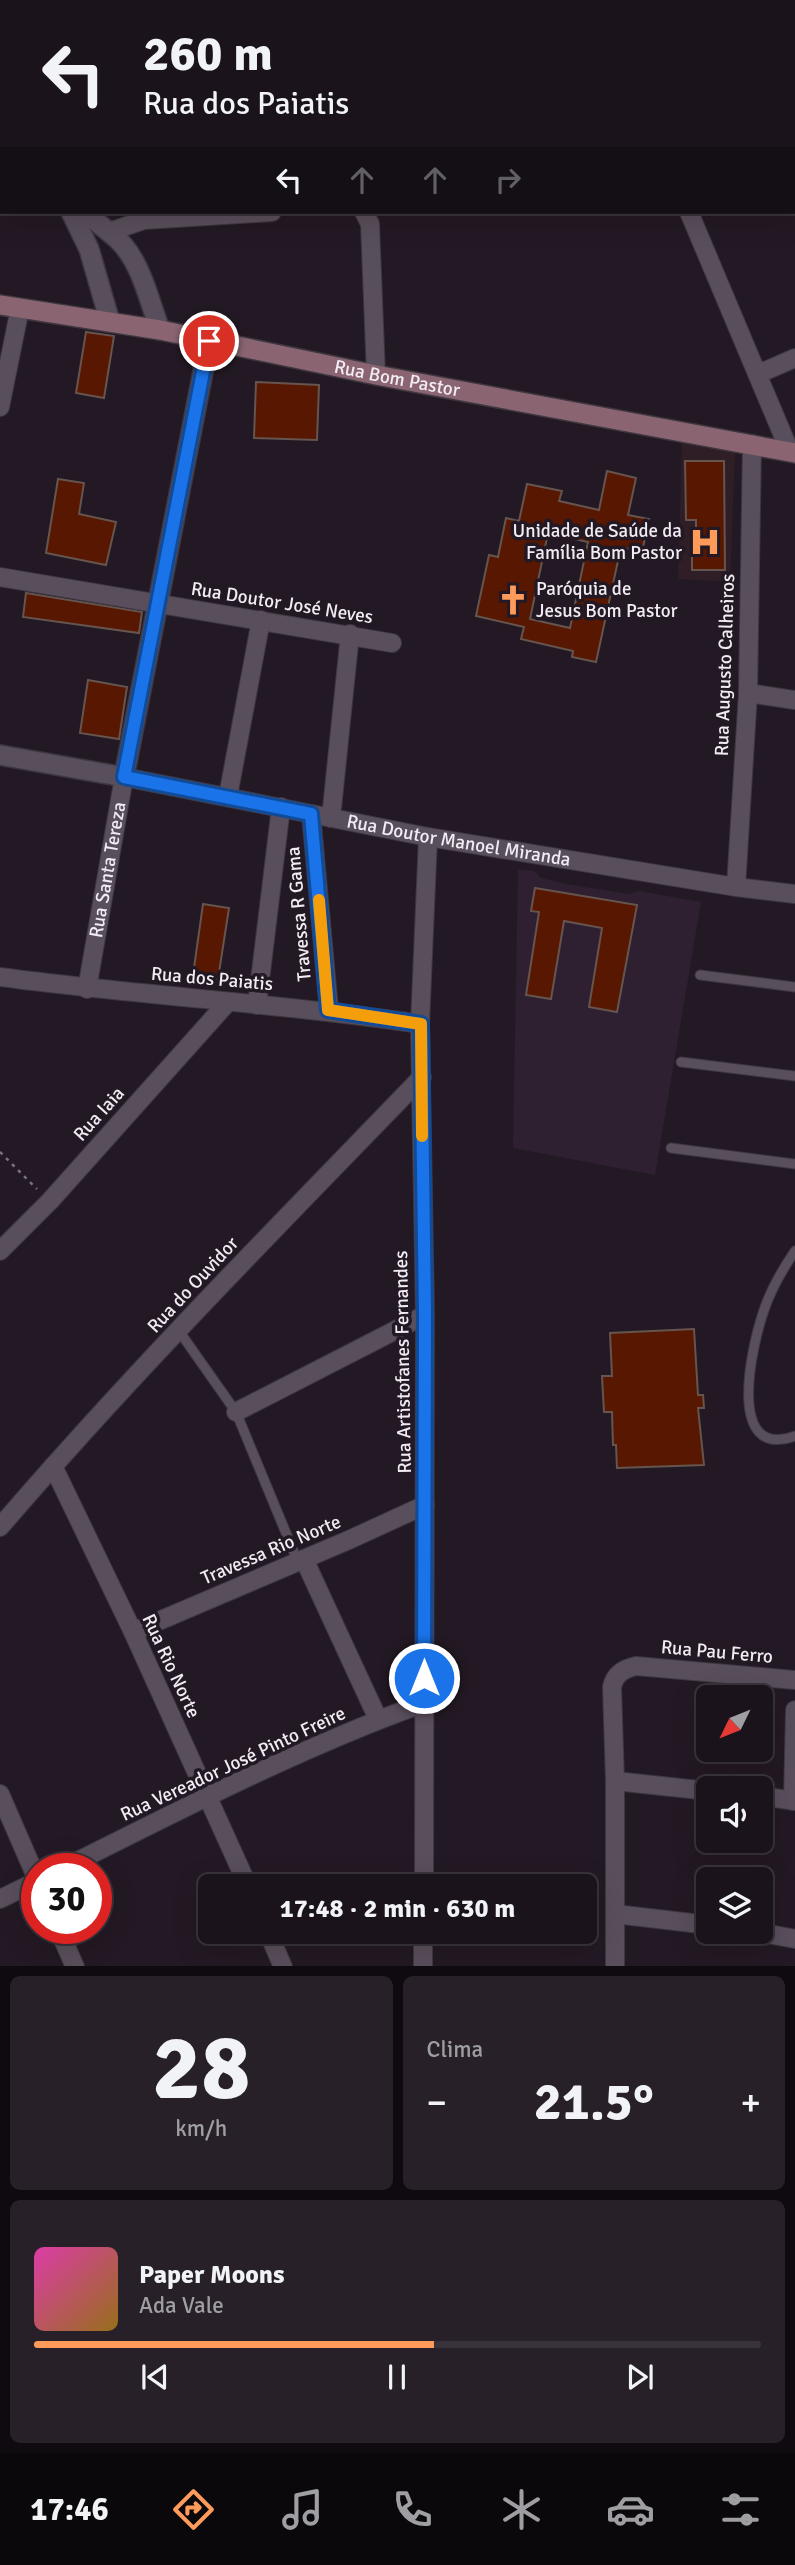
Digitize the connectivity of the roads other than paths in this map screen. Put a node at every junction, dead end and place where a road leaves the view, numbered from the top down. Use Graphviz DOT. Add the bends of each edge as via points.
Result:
graph roads {
  1 [pos="72,214"];
  2 [pos="89,214"];
  3 [pos="240,214"];
  4 [pos="365,214"];
  5 [pos="690,214"];
  6 [pos="109,232"];
  7 [pos="0,304"];
  8 [pos="20,308"];
  9 [pos="110,323"];
  10 [pos="160,330"];
  11 [pos="209,341"];
  12 [pos="795,358"];
  13 [pos="758,374"];
  14 [pos="376,375"];
  15 [pos="1,399"];
  16 [pos="752,444"];
  17 [pos="793,453"];
  18 [pos="0,577"];
  19 [pos="157,604"];
  20 [pos="261,620"];
  21 [pos="350,634"];
  22 [pos="392,643"];
  23 [pos="748,693"];
  24 [pos="795,700"];
  25 [pos="0,755"];
  26 [pos="124,777"];
  27 [pos="228,796"];
  28 [pos="281,807"];
  29 [pos="311,814"];
  30 [pos="331,818"];
  31 [pos="428,837"];
  32 [pos="736,887"];
  33 [pos="795,894"];
  34 [pos="700,975"];
  35 [pos="0,977"];
  36 [pos="795,987"];
  37 [pos="87,989"];
  38 [pos="227,1003"];
  39 [pos="257,1004"];
  40 [pos="328,1010"];
  41 [pos="421,1024"];
  42 [pos="681,1062"];
  43 [pos="795,1076"];
  44 [pos="422,1077"];
  45 [pos="671,1148"];
  46 [pos="795,1164"];
  47 [pos="0,1251"];
  48 [pos="795,1251"];
  49 [pos="425,1315"];
  50 [pos="179,1331"];
  51 [pos="236,1412"];
  52 [pos="795,1436"];
  53 [pos="53,1466"];
  54 [pos="425,1505"];
  55 [pos="0,1527"];
  56 [pos="301,1561"];
  57 [pos="133,1632"];
  58 [pos="795,1680"];
  59 [pos="424,1703"];
  60 [pos="795,1710"];
  61 [pos="378,1719"];
  62 [pos="615,1781"];
  63 [pos="696,1790"];
  64 [pos="0,1794"];
  65 [pos="208,1796"];
  66 [pos="773,1798"];
  67 [pos="794,1801"];
  68 [pos="25,1853"];
  69 [pos="94,1853"];
  70 [pos="243,1874"];
  71 [pos="424,1874"];
  72 [pos="21,1888"];
  73 [pos="0,1899"];
  74 [pos="615,1914"];
  75 [pos="696,1923"];
  76 [pos="773,1935"];
  77 [pos="795,1939"];
  78 [pos="65,1944"];
  79 [pos="273,1944"];
  80 [pos="423,1944"];
  81 [pos="75,1966"];
  82 [pos="283,1966"];
  83 [pos="423,1966"];
  84 [pos="615,1966"];
  1 -- 9 [label="street" via="89,249"];
  2 -- 6 [label="street"];
  3 -- 6 [label="street" via="144,220"];
  4 -- 14 [label="street" via="370,224"];
  5 -- 13 [label="street"];
  6 -- 10 [label="street" via="132,257"];
  7 -- 8 [label="main road, Rua Bom Pastor"];
  8 -- 9 [label="main road, Rua Bom Pastor"];
  8 -- 15 [label="street"];
  9 -- 10 [label="main road, Rua Bom Pastor"];
  10 -- 11 [label="main road, Rua Bom Pastor"];
  11 -- 14 [label="main road, Rua Bom Pastor"];
  11 -- 19 [label="street, Rua Santa Tereza"];
  12 -- 13 [label="street"];
  13 -- 17 [label="street"];
  14 -- 16 [label="main road, Rua Bom Pastor"];
  16 -- 17 [label="main road, Rua Bom Pastor"];
  16 -- 23 [label="street, Rua Augusto Calheiros"];
  18 -- 19 [label="street, Rua Doutor José Neves"];
  19 -- 20 [label="street, Rua Doutor José Neves"];
  19 -- 26 [label="street, Rua Santa Tereza"];
  20 -- 21 [label="street, Rua Doutor José Neves"];
  20 -- 27 [label="street"];
  21 -- 22 [label="street, Rua Doutor José Neves"];
  21 -- 30 [label="street"];
  23 -- 24 [label="street"];
  23 -- 32 [label="street, Rua Augusto Calheiros"];
  25 -- 26 [label="street, Rua Doutor Manoel Miranda"];
  26 -- 27 [label="street, Rua Doutor Manoel Miranda"];
  26 -- 37 [label="street, Rua Santa Tereza"];
  27 -- 28 [label="street, Rua Doutor Manoel Miranda"];
  28 -- 29 [label="street, Rua Doutor Manoel Miranda"];
  28 -- 39 [label="street"];
  29 -- 30 [label="street, Rua Doutor Manoel Miranda"];
  29 -- 40 [label="street, Travessa R Gama"];
  30 -- 31 [label="street, Rua Doutor Manoel Miranda"];
  31 -- 32 [label="street, Rua Doutor Manoel Miranda"];
  31 -- 41 [label="street, Rua Artistofanes Fernandes"];
  32 -- 33 [label="street, Rua Doutor Manoel Miranda"];
  34 -- 36 [label="lane"];
  35 -- 37 [label="street, Rua dos Paiatis"];
  37 -- 38 [label="street, Rua dos Paiatis"];
  38 -- 39 [label="street, Rua dos Paiatis"];
  38 -- 47 [label="street, Rua Iaia"];
  39 -- 40 [label="street, Rua dos Paiatis"];
  40 -- 41 [label="street, Rua dos Paiatis"];
  41 -- 44 [label="street, Rua Artistofanes Fernandes"];
  42 -- 43 [label="lane"];
  44 -- 49 [label="street, Rua Artistofanes Fernandes"];
  44 -- 50 [label="street, Rua do Ouvidor"];
  45 -- 46 [label="lane"];
  48 -- 52 [label="lane" via="763,1314 748,1396 748,1411 760,1433 777,1440"];
  49 -- 51 [label="street"];
  49 -- 54 [label="street, Rua Artistofanes Fernandes"];
  50 -- 51 [label="lane"];
  50 -- 53 [label="street, Rua do Ouvidor"];
  51 -- 56 [label="lane"];
  53 -- 55 [label="street, Rua do Ouvidor"];
  53 -- 57 [label="street, Rua Rio Norte"];
  54 -- 56 [label="street, Travessa Rio Norte"];
  54 -- 59 [label="street, Rua Artistofanes Fernandes"];
  56 -- 57 [label="street, Travessa Rio Norte"];
  56 -- 61 [label="street"];
  57 -- 65 [label="street, Rua Rio Norte"];
  58 -- 62 [label="street, Rua Pau Ferro" via="636,1666 619,1673 612,1687"];
  59 -- 61 [label="street, Rua Vereador José Pinto Freire"];
  59 -- 71 [label="street, Rua Artistofanes Fernandes"];
  60 -- 67 [label="street"];
  61 -- 65 [label="street, Rua Vereador José Pinto Freire"];
  62 -- 63 [label="street"];
  62 -- 74 [label="street"];
  64 -- 68 [label="street"];
  65 -- 69 [label="street, Rua Vereador José Pinto Freire"];
  65 -- 70 [label="street, Rua Rio Norte"];
  66 -- 67 [label="street"];
  72 -- 73 [label="street"];
  74 -- 75 [label="street"];
  74 -- 84 [label="street"];
  76 -- 77 [label="street"];
  78 -- 81 [label="street"];
  79 -- 82 [label="street"];
  80 -- 83 [label="street"];
}
